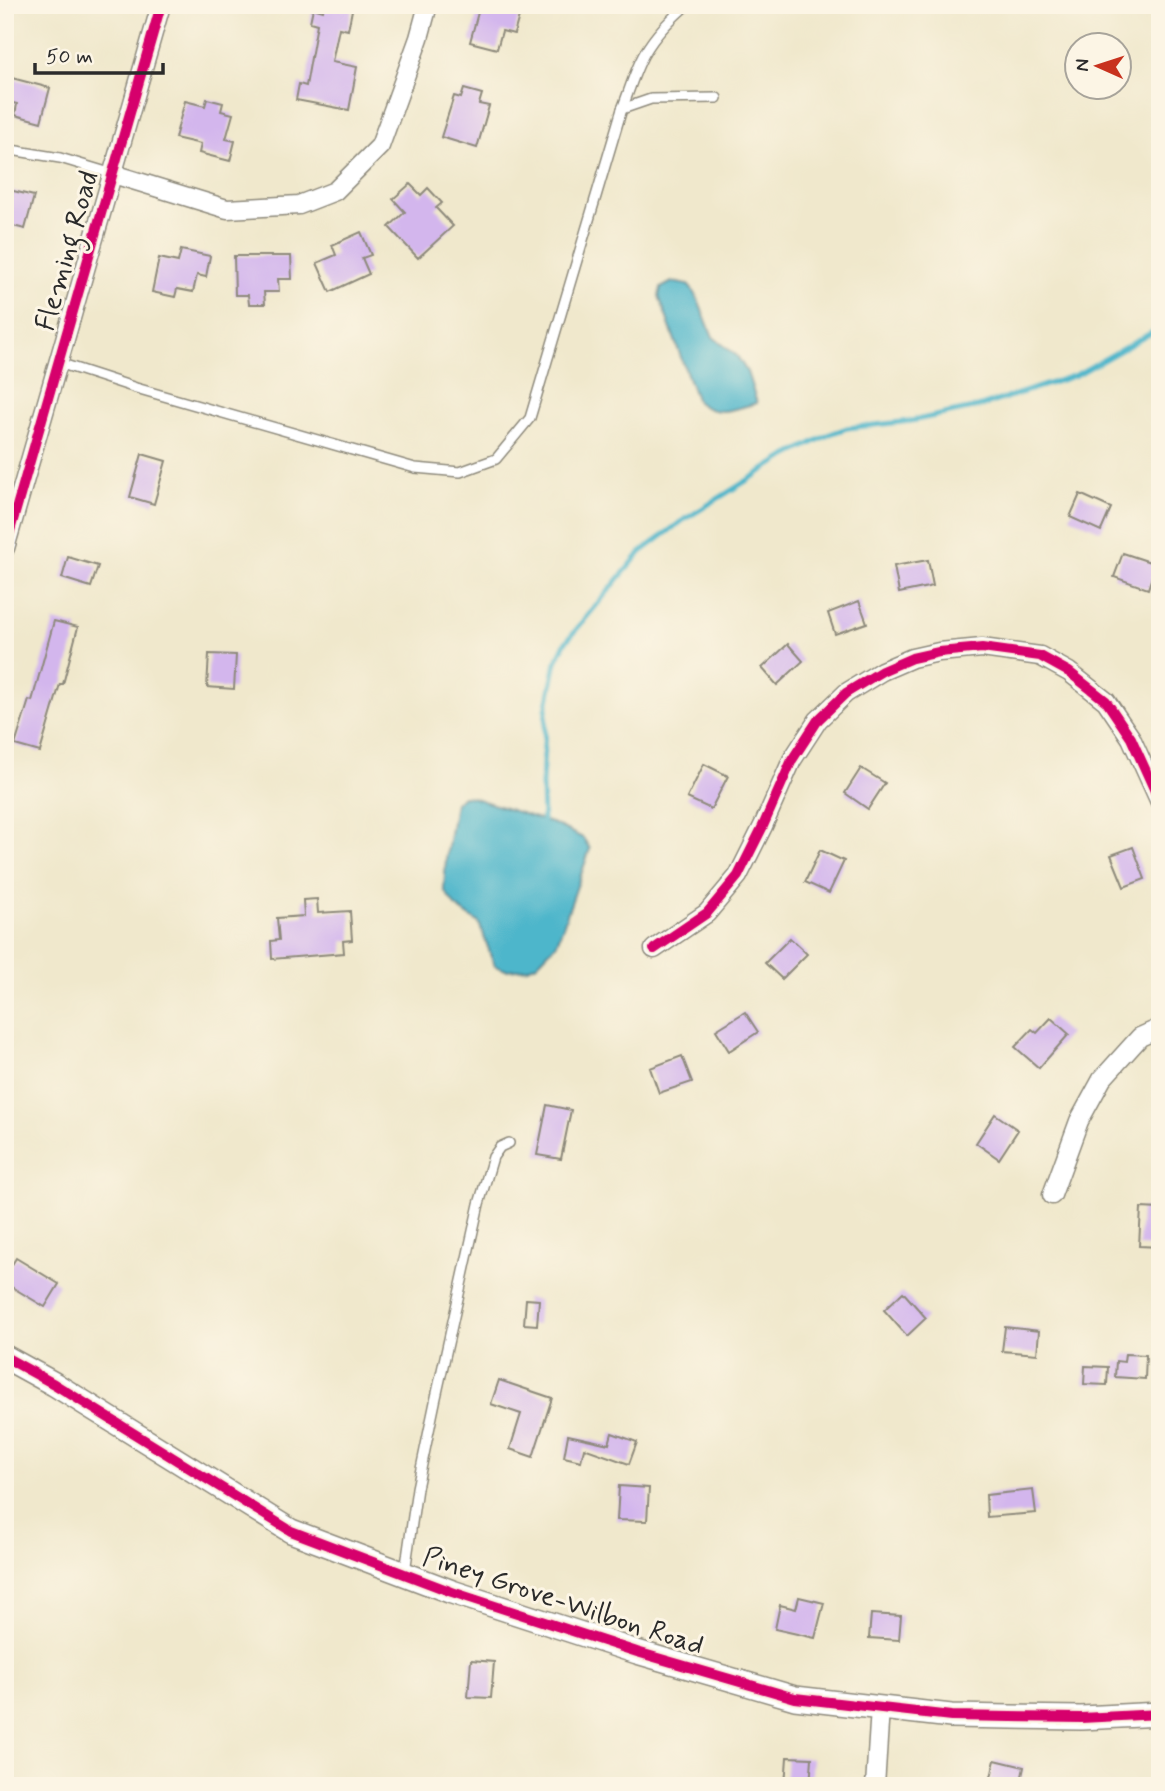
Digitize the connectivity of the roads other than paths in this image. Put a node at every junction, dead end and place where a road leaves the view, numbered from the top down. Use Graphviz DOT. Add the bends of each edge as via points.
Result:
graph roads {
  1 [pos="161,5"];
  2 [pos="428,5"];
  3 [pos="687,5"];
  4 [pos="717,98"];
  5 [pos="622,109"];
  6 [pos="5,149"];
  7 [pos="113,174"];
  8 [pos="60,363"];
  9 [pos="5,548"];
  10 [pos="1160,802"];
  11 [pos="654,949"];
  12 [pos="1160,1028"];
  13 [pos="509,1143"];
  14 [pos="1052,1195"];
  15 [pos="5,1357"];
  16 [pos="405,1574"];
  17 [pos="880,1708"];
  18 [pos="1160,1714"];
  19 [pos="875,1786"];
  1 -- 7 [label="street, Fleming Road"];
  2 -- 7 [label="street" via="380,146 335,191 299,205 228,209"];
  3 -- 5 [label="lane" via="659,32 640,61"];
  4 -- 5 [label="lane" via="651,99"];
  5 -- 8 [label="lane" via="530,418 496,459 460,472 415,468"];
  6 -- 7 [label="lane"];
  7 -- 8 [label="street, Fleming Road"];
  8 -- 9 [label="street, Fleming Road"];
  10 -- 11 [label="street" via="1131,738 1106,701 1069,672 1040,656 982,648 912,658 846,693 818,720 792,760 738,876 708,913"];
  12 -- 14 [label="street" via="1140,1037 1102,1079 1079,1121"];
  13 -- 16 [label="lane" via="492,1157 479,1204 417,1488"];
  15 -- 16 [label="street, Piney Grove-Wilbon Road" via="290,1531"];
  16 -- 17 [label="street, Piney Grove-Wilbon Road" via="637,1653 795,1698"];
  17 -- 18 [label="street, Piney Grove-Wilbon Road" via="964,1716"];
  17 -- 19 [label="street"];
}
